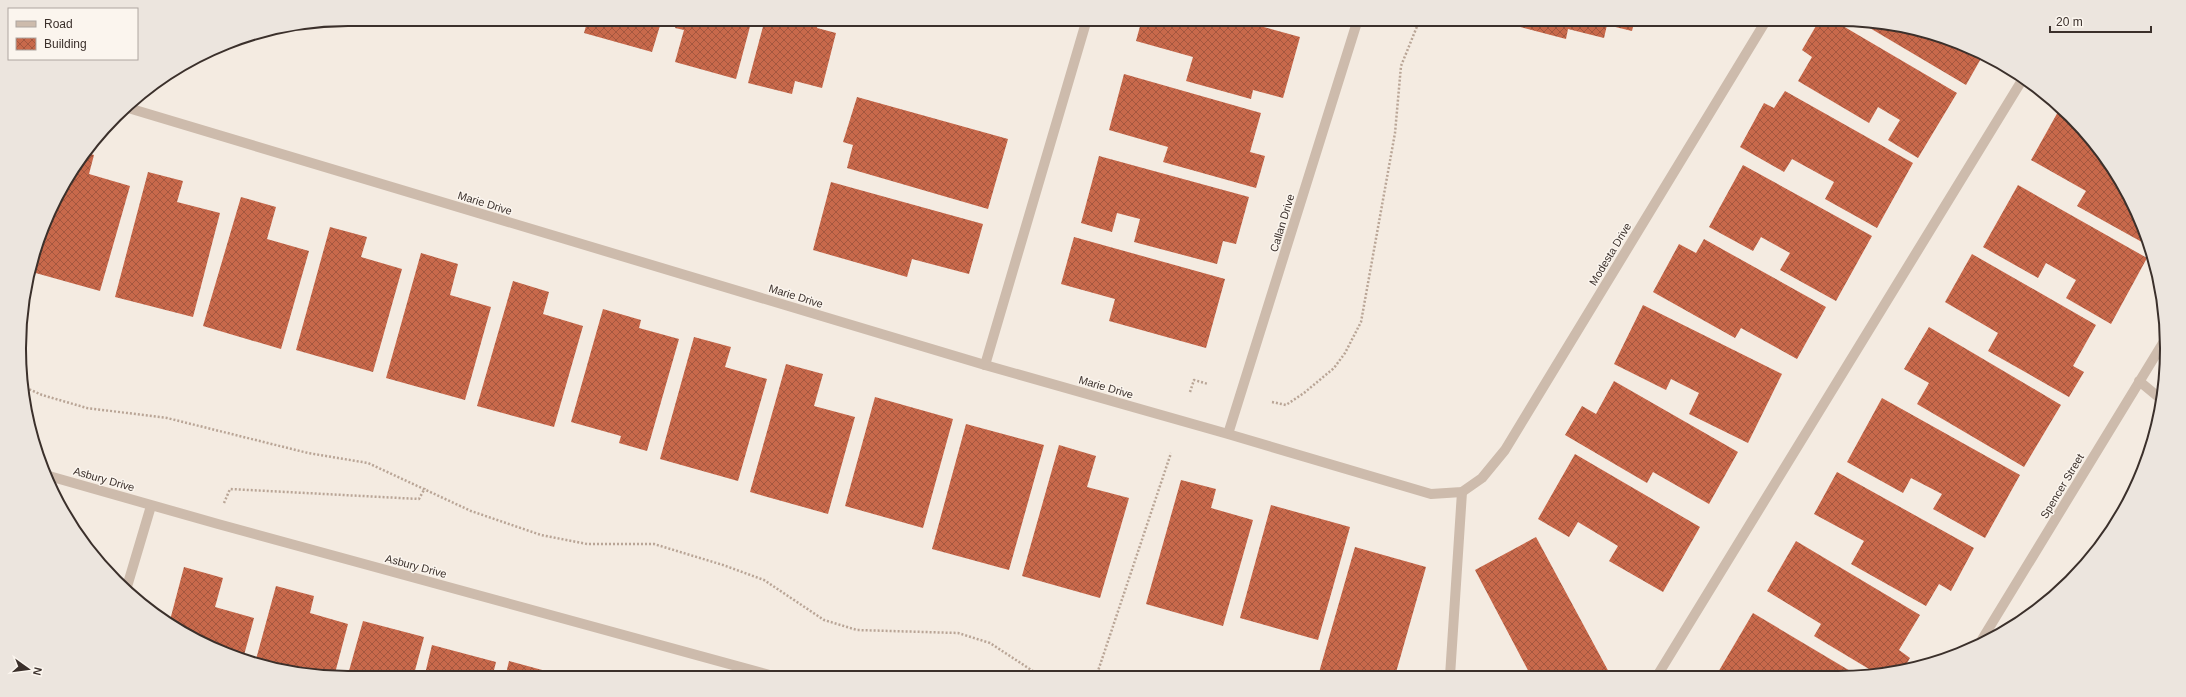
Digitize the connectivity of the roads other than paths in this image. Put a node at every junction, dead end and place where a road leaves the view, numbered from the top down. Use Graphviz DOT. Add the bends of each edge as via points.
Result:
graph roads {
  1 [pos="1085,26"];
  2 [pos="1356,26"];
  3 [pos="1763,26"];
  4 [pos="2021,83"];
  5 [pos="132,109"];
  6 [pos="2160,348"];
  7 [pos="985,365"];
  8 [pos="2139,381"];
  9 [pos="2156,395"];
  10 [pos="1228,434"];
  11 [pos="53,477"];
  12 [pos="1462,492"];
  13 [pos="151,506"];
  14 [pos="128,584"];
  15 [pos="1984,636"];
  16 [pos="755,671"];
  17 [pos="1450,671"];
  18 [pos="1660,671"];
  1 -- 7 [label="street"];
  2 -- 10 [label="street, Callan Drive"];
  3 -- 12 [label="street, Modesta Drive" via="1505,450 1482,478"];
  4 -- 18 [label="street"];
  5 -- 7 [label="street, Marie Drive"];
  6 -- 8 [label="street, Spencer Street"];
  7 -- 10 [label="street, Marie Drive"];
  8 -- 9 [label="street"];
  8 -- 15 [label="street, Spencer Street"];
  10 -- 12 [label="street, Marie Drive" via="1431,494"];
  11 -- 13 [label="street, Asbury Drive"];
  12 -- 17 [label="street"];
  13 -- 14 [label="street"];
  13 -- 16 [label="street, Asbury Drive"];
}
